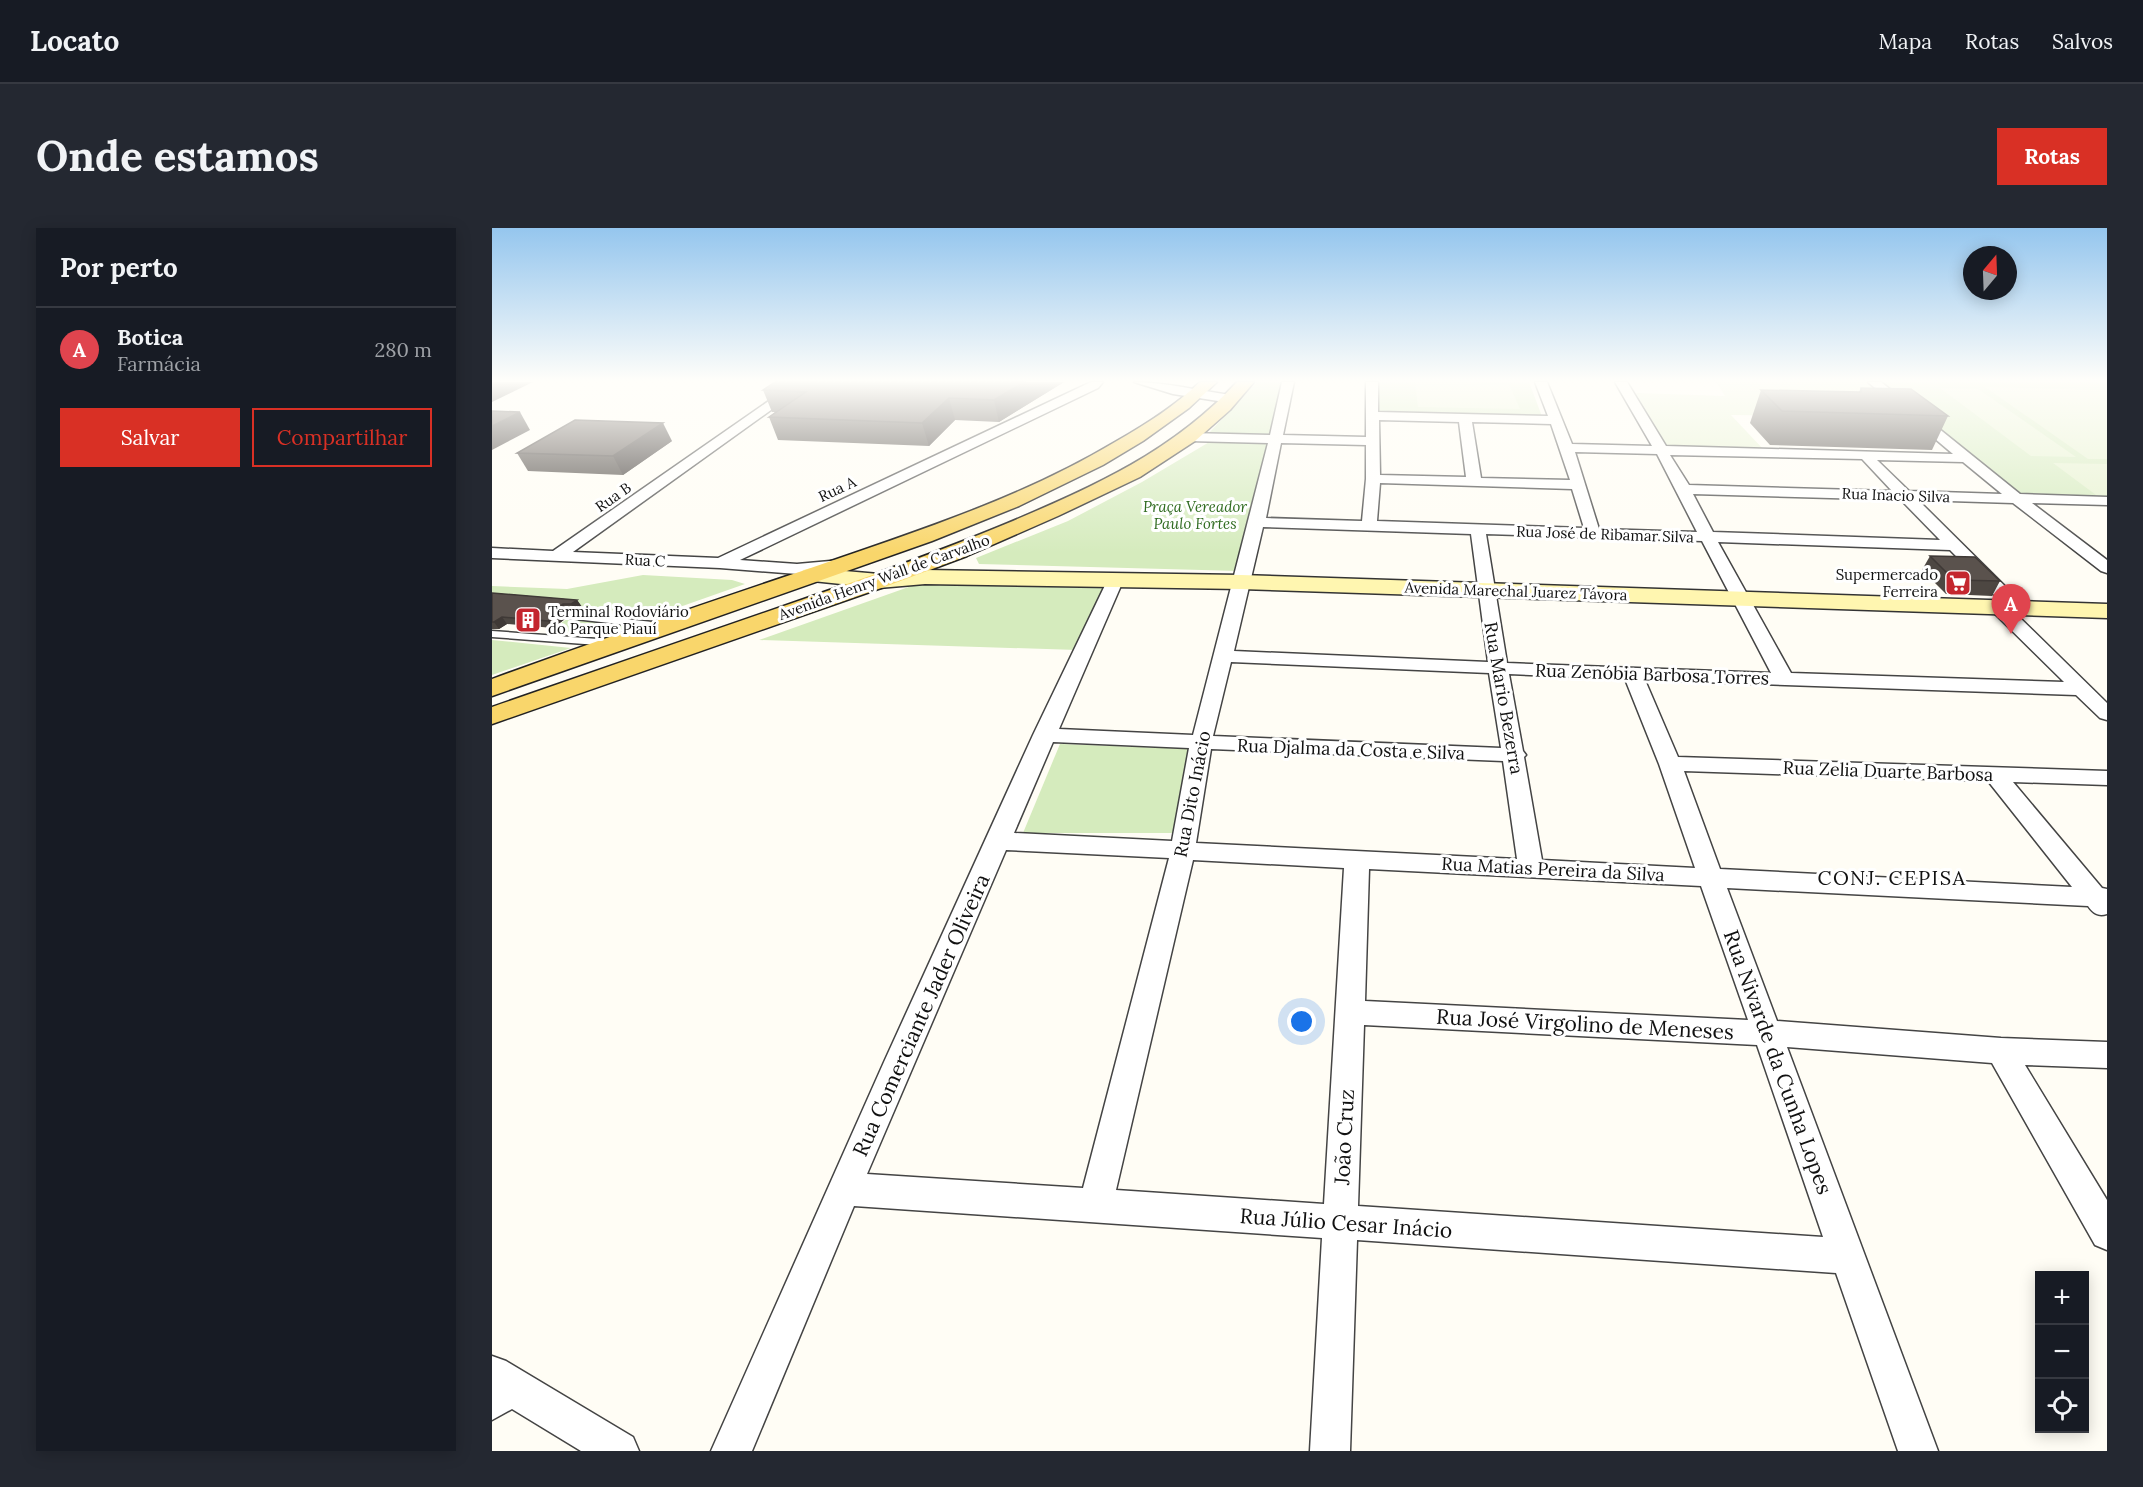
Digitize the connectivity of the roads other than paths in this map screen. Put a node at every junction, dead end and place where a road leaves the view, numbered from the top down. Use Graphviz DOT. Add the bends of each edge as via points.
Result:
graph roads {
  1 [pos="723,439"];
  2 [pos="982,439"];
  3 [pos="1132,439"];
  4 [pos="1186,439"];
  5 [pos="1274,439"];
  6 [pos="1278,439"];
  7 [pos="1468,439"];
  8 [pos="1564,439"];
  9 [pos="1655,439"];
  10 [pos="1944,439"];
  11 [pos="1372,441"];
  12 [pos="1567,448"];
  13 [pos="1661,450"];
  14 [pos="1865,455"];
  15 [pos="1967,458"];
  16 [pos="1373,479"];
  17 [pos="1474,482"];
  18 [pos="1579,485"];
  19 [pos="1684,489"];
  20 [pos="1903,495"];
  21 [pos="2017,499"];
  22 [pos="2107,501"];
  23 [pos="1257,522"];
  24 [pos="1369,524"];
  25 [pos="1478,529"];
  26 [pos="1593,533"];
  27 [pos="1708,538"];
  28 [pos="1953,545"];
  29 [pos="963,549"];
  30 [pos="492,553"];
  31 [pos="558,555"];
  32 [pos="720,563"];
  33 [pos="841,565"];
  34 [pos="2107,568"];
  35 [pos="804,572"];
  36 [pos="917,574"];
  37 [pos="969,578"];
  38 [pos="879,581"];
  39 [pos="1115,581"];
  40 [pos="1241,582"];
  41 [pos="1485,590"];
  42 [pos="1741,600"];
  43 [pos="2008,608"];
  44 [pos="2107,611"];
  45 [pos="569,616"];
  46 [pos="663,626"];
  47 [pos="492,634"];
  48 [pos="615,644"];
  49 [pos="1222,656"];
  50 [pos="1500,669"];
  51 [pos="1633,674"];
  52 [pos="1784,678"];
  53 [pos="492,688"];
  54 [pos="2083,689"];
  55 [pos="519,706"];
  56 [pos="2107,714"];
  57 [pos="492,716"];
  58 [pos="1044,735"];
  59 [pos="1201,744"];
  60 [pos="1515,755"];
  61 [pos="1670,764"];
  62 [pos="1995,775"];
  63 [pos="2107,778"];
  64 [pos="998,840"];
  65 [pos="1183,850"];
  66 [pos="1357,859"];
  67 [pos="1531,868"];
  68 [pos="1710,877"];
  69 [pos="2103,902"];
  70 [pos="1350,1012"];
  71 [pos="1768,1033"];
  72 [pos="2001,1051"];
  73 [pos="2107,1055"];
  74 [pos="844,1190"];
  75 [pos="1095,1206"];
  76 [pos="1340,1222"];
  77 [pos="2107,1233"];
  78 [pos="1848,1256"];
  79 [pos="498,1387"];
  80 [pos="618,1451"];
  81 [pos="731,1451"];
  82 [pos="1330,1451"];
  83 [pos="1918,1451"];
  1 -- 31 [label="street, Rua B"];
  2 -- 32 [label="street, Rua A"];
  3 -- 33 [label="main road, Avenida Henry Wall de Carvalho" via="1047,486 972,519"];
  4 -- 29 [label="main road, Avenida Henry Wall de Carvalho" via="1101,489"];
  5 -- 23 [label="street, Rua Dito Inácio"];
  6 -- 11 [label="street"];
  7 -- 17 [label="street"];
  8 -- 12 [label="street"];
  9 -- 13 [label="street"];
  10 -- 15 [label="street"];
  11 -- 16 [label="street"];
  12 -- 13 [label="street"];
  12 -- 18 [label="street"];
  13 -- 14 [label="street"];
  13 -- 19 [label="street"];
  14 -- 15 [label="street"];
  14 -- 20 [label="street"];
  15 -- 21 [label="street"];
  16 -- 17 [label="street"];
  16 -- 24 [label="street"];
  17 -- 18 [label="street"];
  18 -- 26 [label="street"];
  19 -- 20 [label="street, Rua Inacio Silva"];
  19 -- 27 [label="street"];
  20 -- 21 [label="street, Rua Inacio Silva"];
  20 -- 28 [label="street"];
  21 -- 22 [label="street, Rua Inacio Silva"];
  21 -- 34 [label="street"];
  23 -- 24 [label="street, Rua José de Ribamar Silva"];
  23 -- 40 [label="street, Rua Dito Inácio"];
  24 -- 25 [label="street, Rua José de Ribamar Silva"];
  25 -- 26 [label="street, Rua José de Ribamar Silva"];
  25 -- 41 [label="street, Rua Mario Bezerra"];
  26 -- 27 [label="street, Rua José de Ribamar Silva"];
  27 -- 28 [label="street, Rua José de Ribamar Silva"];
  27 -- 42 [label="street"];
  28 -- 43 [label="street"];
  29 -- 36 [label="main road, Avenida Henry Wall de Carvalho"];
  29 -- 37 [label="main road"];
  30 -- 31 [label="street, Rua C"];
  31 -- 32 [label="street, Rua C"];
  32 -- 35 [label="street, Rua C"];
  33 -- 35 [label="main road, Avenida Henry Wall de Carvalho"];
  33 -- 36 [label="street"];
  35 -- 38 [label="street"];
  35 -- 46 [label="main road, Avenida Henry Wall de Carvalho"];
  36 -- 37 [label="street, Avenida Marechal Juarez Távora"];
  36 -- 38 [label="street"];
  37 -- 39 [label="street, Avenida Marechal Juarez Távora"];
  38 -- 55 [label="main road, Avenida Henry Wall de Carvalho"];
  39 -- 40 [label="street, Avenida Marechal Juarez Távora"];
  39 -- 58 [label="street, Rua Comerciante Jader Oliveira"];
  40 -- 41 [label="street, Avenida Marechal Juarez Távora"];
  40 -- 49 [label="street, Rua Dito Inácio"];
  41 -- 42 [label="street, Avenida Marechal Juarez Távora"];
  41 -- 50 [label="street, Rua Mario Bezerra"];
  42 -- 43 [label="street, Avenida Marechal Juarez Távora"];
  42 -- 52 [label="street"];
  43 -- 44 [label="street, Avenida Marechal Juarez Távora"];
  43 -- 54 [label="street"];
  45 -- 46 [label="lane"];
  46 -- 48 [label="main road, Avenida Henry Wall de Carvalho"];
  47 -- 48 [label="lane"];
  48 -- 53 [label="main road, Avenida Henry Wall de Carvalho"];
  48 -- 55 [label="main road" via="616,661 609,667"];
  49 -- 50 [label="street, Rua Zenóbia Barbosa Torres"];
  49 -- 59 [label="street, Rua Dito Inácio"];
  50 -- 51 [label="street, Rua Zenóbia Barbosa Torres"];
  50 -- 60 [label="street, Rua Mario Bezerra"];
  51 -- 52 [label="street, Rua Zenóbia Barbosa Torres"];
  51 -- 61 [label="street, Rua Nivarde da Cunha Lopes"];
  52 -- 54 [label="street, Rua Zenóbia Barbosa Torres"];
  54 -- 56 [label="street"];
  55 -- 57 [label="main road, Avenida Henry Wall de Carvalho"];
  58 -- 59 [label="street, Rua Djalma da Costa e Silva"];
  58 -- 64 [label="street, Rua Comerciante Jader Oliveira"];
  59 -- 60 [label="street, Rua Djalma da Costa e Silva"];
  59 -- 65 [label="street, Rua Dito Inácio"];
  60 -- 67 [label="street, Rua Mario Bezerra"];
  61 -- 62 [label="street, Rua Zelia Duarte Barbosa"];
  61 -- 68 [label="street, Rua Nivarde da Cunha Lopes"];
  62 -- 63 [label="street, Rua Zelia Duarte Barbosa"];
  62 -- 69 [label="street"];
  64 -- 65 [label="street, Rua Matias Pereira da Silva"];
  64 -- 74 [label="street, Rua Comerciante Jader Oliveira"];
  65 -- 66 [label="street, Rua Matias Pereira da Silva"];
  65 -- 75 [label="street, Rua Dito Inácio"];
  66 -- 67 [label="street, Rua Matias Pereira da Silva"];
  66 -- 70 [label="street, João Cruz"];
  67 -- 68 [label="street, Rua Matias Pereira da Silva"];
  68 -- 69 [label="street, Rua Matias Pereira da Silva"];
  68 -- 71 [label="street, Rua Nivarde da Cunha Lopes"];
  70 -- 71 [label="street, Rua José Virgolino de Meneses"];
  70 -- 76 [label="street, João Cruz"];
  71 -- 72 [label="street, Rua José Virgolino de Meneses"];
  71 -- 78 [label="street, Rua Nivarde da Cunha Lopes"];
  72 -- 73 [label="street, Rua José Virgolino de Meneses"];
  72 -- 77 [label="street"];
  74 -- 75 [label="street, Rua Júlio Cesar Inácio"];
  74 -- 81 [label="street, Rua Comerciante Jader Oliveira"];
  75 -- 76 [label="street, Rua Júlio Cesar Inácio"];
  76 -- 78 [label="street, Rua Júlio Cesar Inácio"];
  76 -- 82 [label="street, João Cruz"];
  78 -- 83 [label="street, Rua Nivarde da Cunha Lopes"];
  79 -- 80 [label="street"];
}
